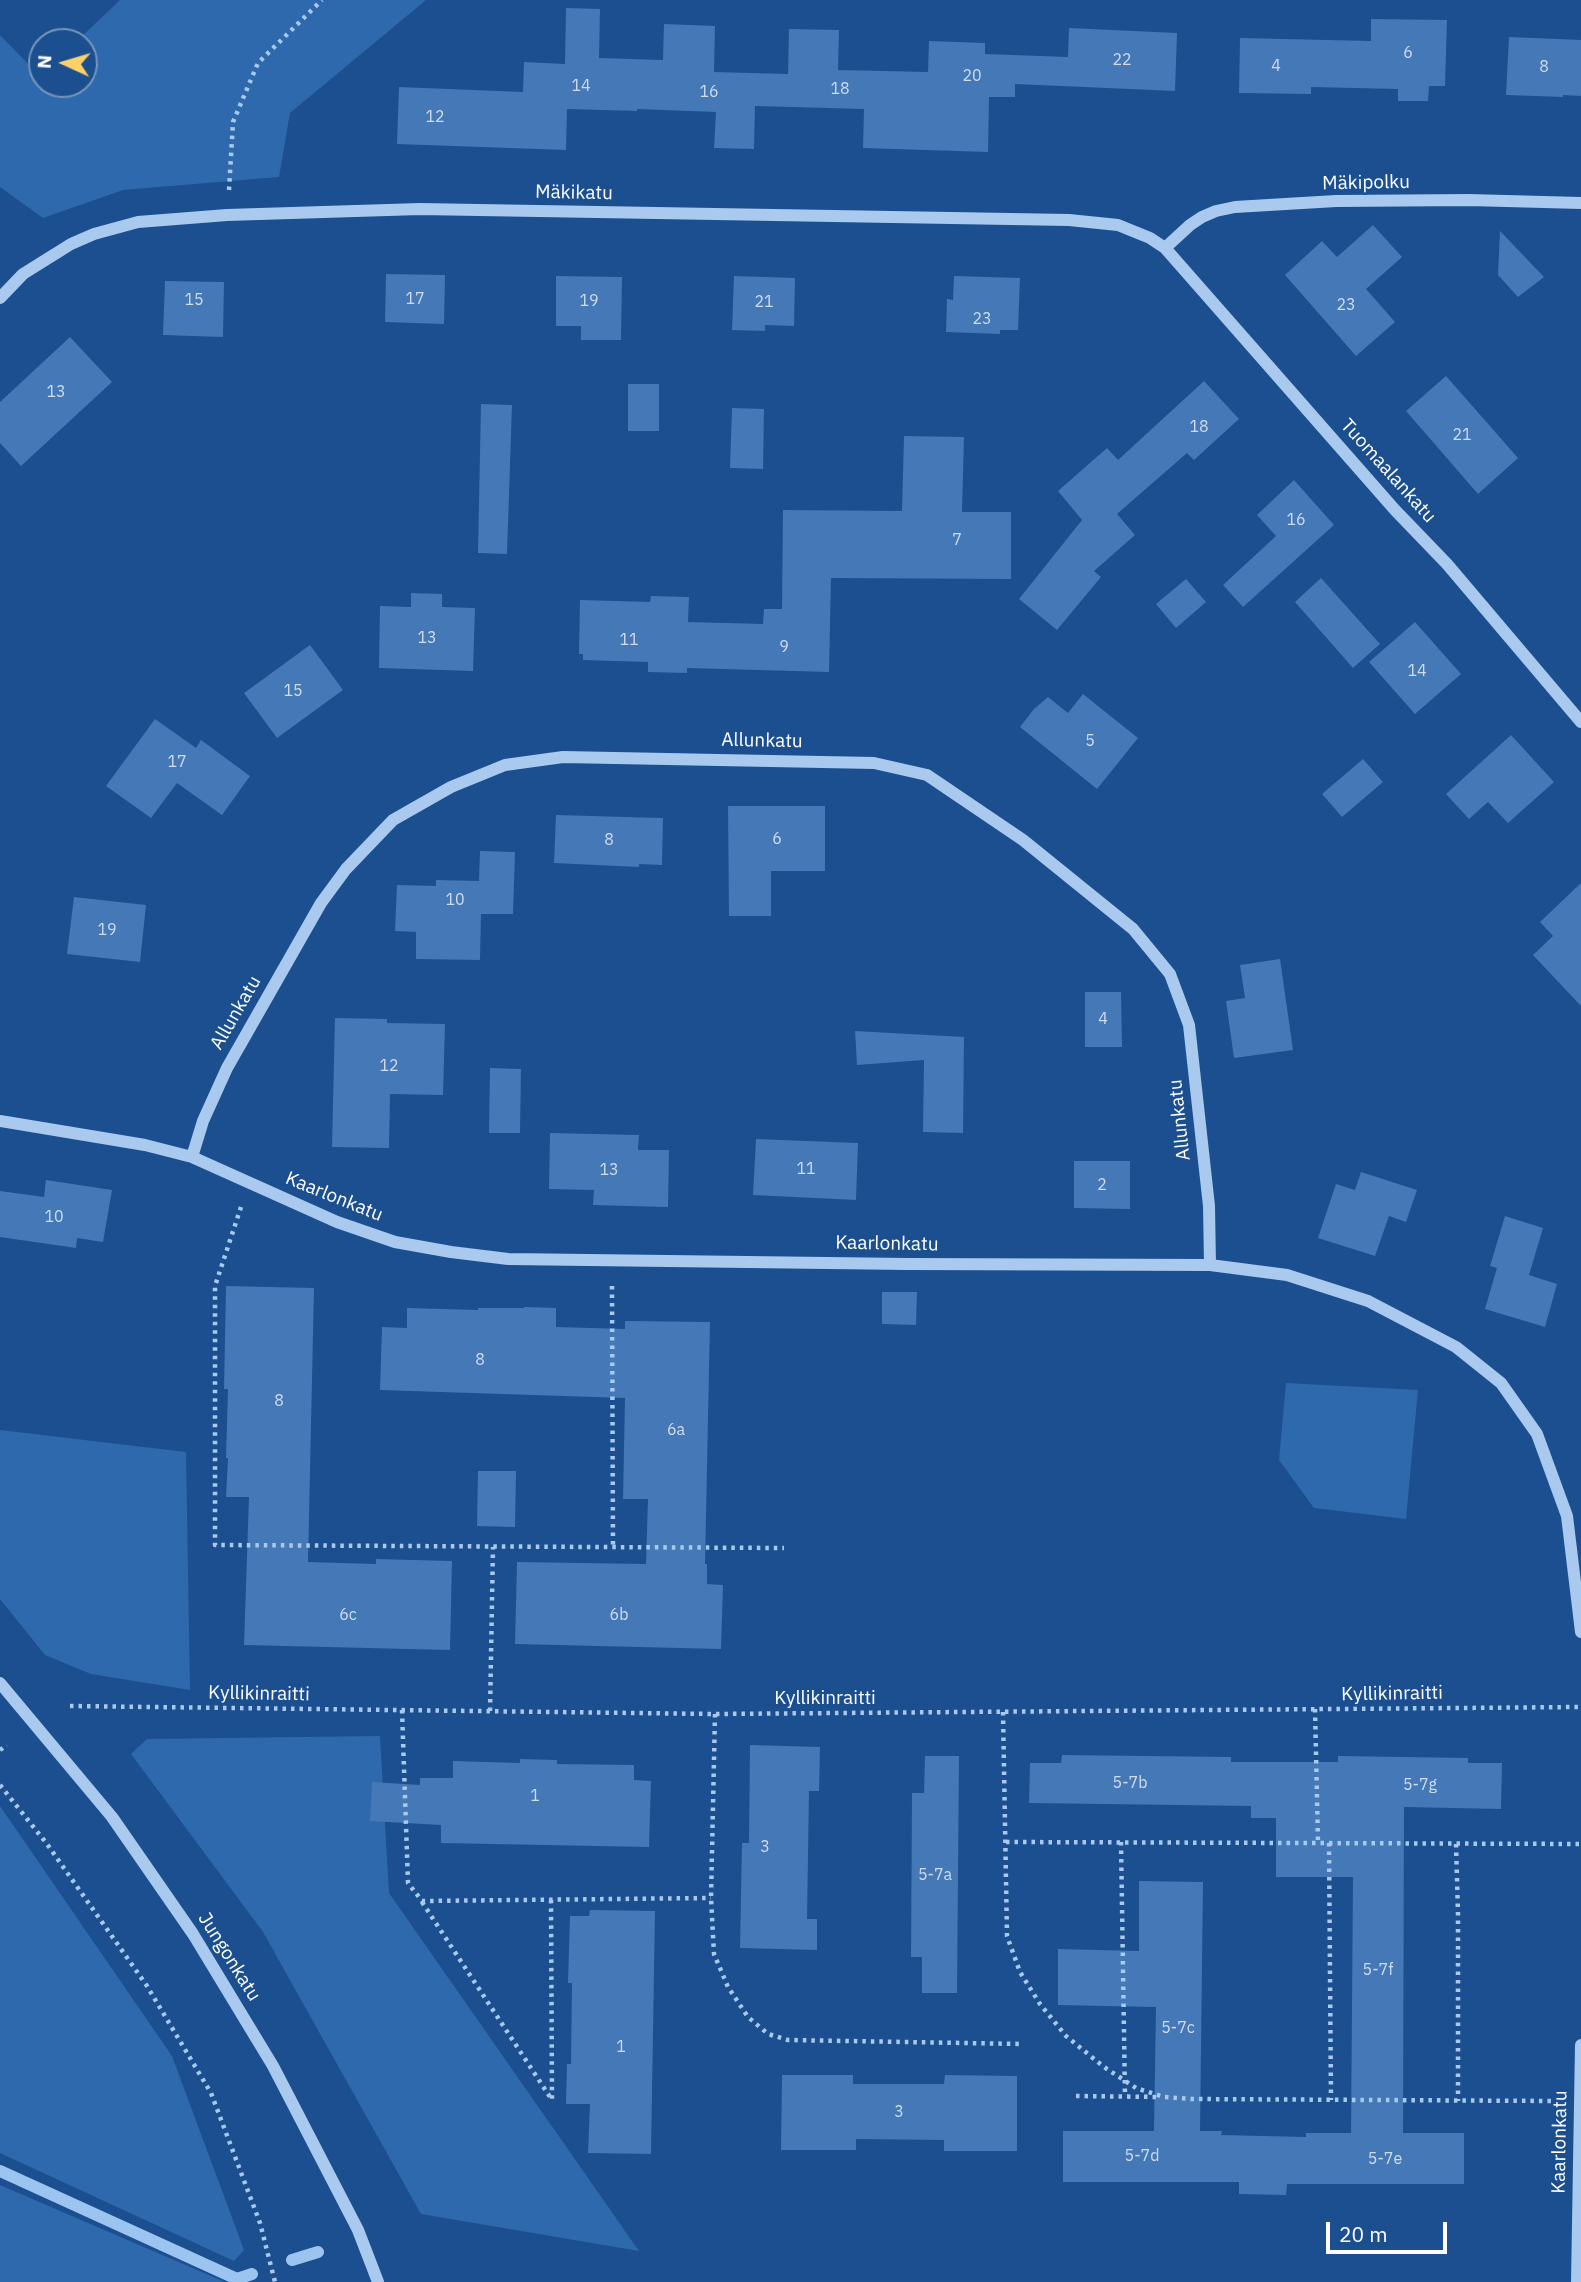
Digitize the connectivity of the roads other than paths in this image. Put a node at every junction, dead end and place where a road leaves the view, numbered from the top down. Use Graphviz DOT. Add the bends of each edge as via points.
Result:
graph roads {
  1 [pos="1581,203"];
  2 [pos="1165,248"];
  3 [pos="0,298"];
  4 [pos="1581,722"];
  5 [pos="0,1121"];
  6 [pos="192,1157"];
  7 [pos="1210,1265"];
  8 [pos="1581,1632"];
  9 [pos="0,1683"];
  10 [pos="1581,2045"];
  11 [pos="1580,2101"];
  12 [pos="378,2282"];
  13 [pos="1577,2282"];
  1 -- 2 [label="street, Mäkipolku" via="1336,201 1235,208 1202,217"];
  2 -- 3 [label="street, Mäkikatu" via="1118,225 1069,220 419,209 227,215 138,222 94,234 23,274"];
  2 -- 4 [label="street, Tuomaalankatu" via="1447,564"];
  5 -- 6 [label="street, Kaarlonkatu"];
  6 -- 7 [label="street, Kaarlonkatu" via="337,1222 394,1242 508,1259"];
  6 -- 7 [label="street, Allunkatu" via="227,1068 321,904 346,869 393,820 451,787 505,765 563,757 874,763 927,775 1023,840 1133,929 1170,974 1189,1025 1209,1206"];
  7 -- 8 [label="street, Kaarlonkatu" via="1287,1275 1368,1301 1456,1347 1501,1383 1537,1434 1566,1516"];
  9 -- 12 [label="street, Jungonkatu" via="112,1817 193,1934 273,2066 358,2230"];
  10 -- 11 [label="street, Kaarlonkatu"];
  11 -- 13 [label="street, Kaarlonkatu"];
}
